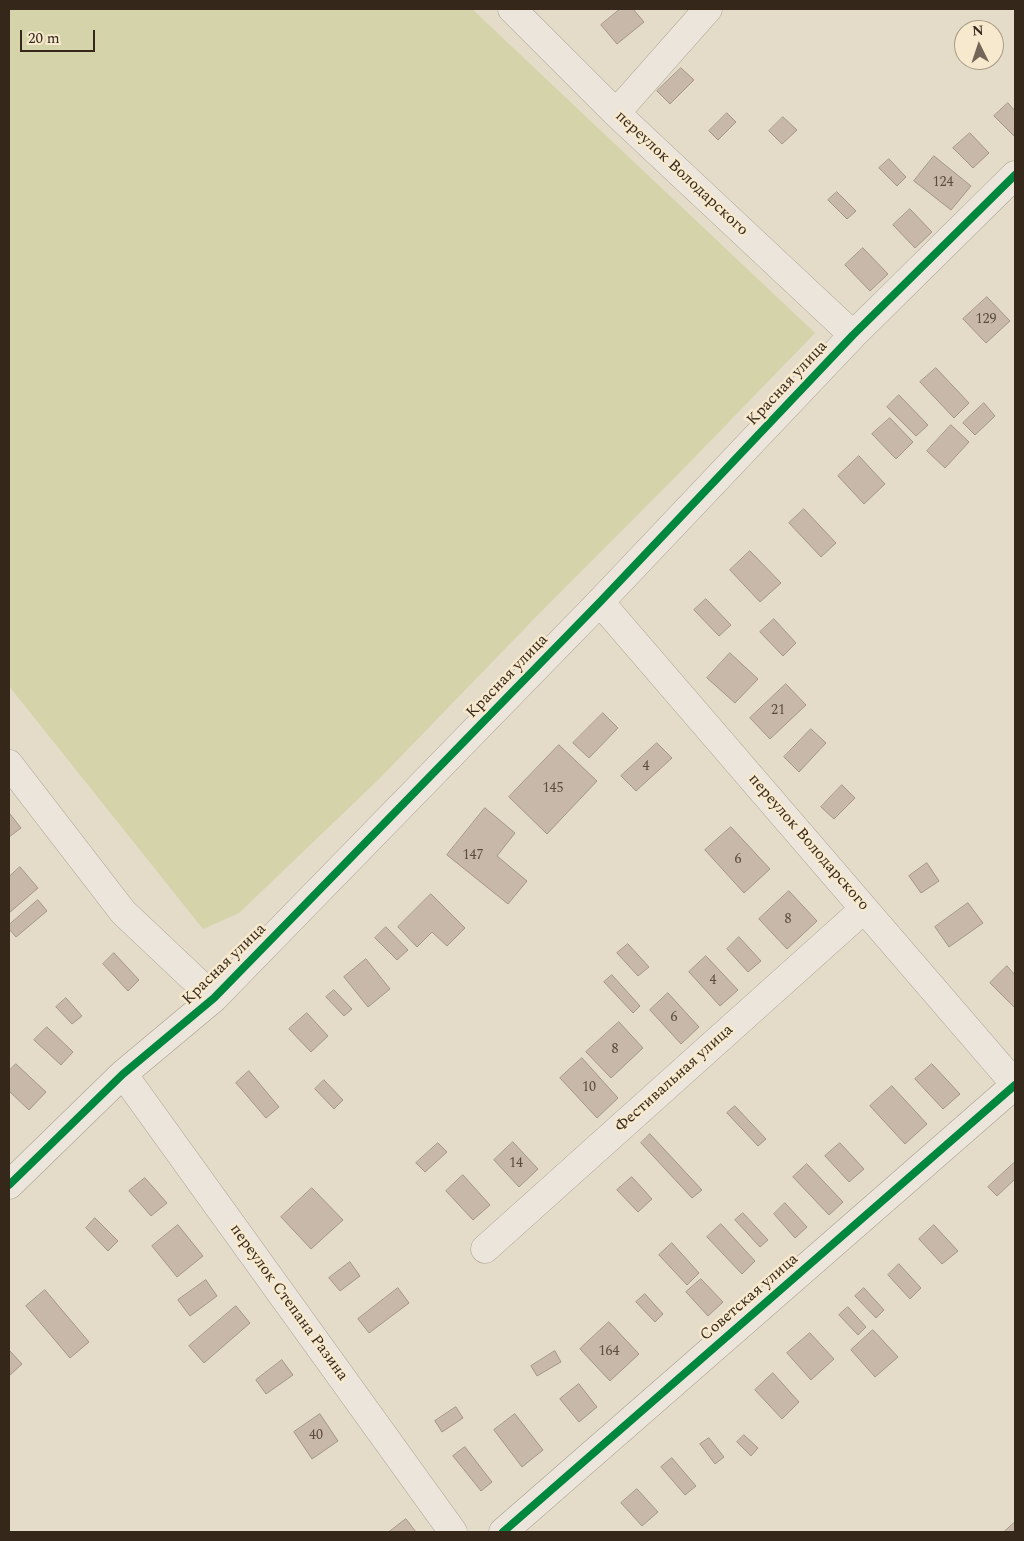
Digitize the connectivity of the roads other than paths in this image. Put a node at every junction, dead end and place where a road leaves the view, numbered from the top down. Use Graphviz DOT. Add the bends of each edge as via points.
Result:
graph roads {
  1 [pos="512,9"];
  2 [pos="708,9"];
  3 [pos="616,113"];
  4 [pos="1015,174"];
  5 [pos="853,335"];
  6 [pos="600,602"];
  7 [pos="9,764"];
  8 [pos="864,909"];
  9 [pos="214,998"];
  10 [pos="123,1074"];
  11 [pos="1015,1084"];
  12 [pos="9,1185"];
  13 [pos="485,1249"];
  14 [pos="453,1532"];
  15 [pos="503,1532"];
  1 -- 3 [label="street, переулок Володарского"];
  2 -- 3 [label="street"];
  3 -- 5 [label="street, переулок Володарского"];
  4 -- 5 [label="street, Красная улица"];
  5 -- 6 [label="street, Красная улица"];
  6 -- 8 [label="street, переулок Володарского"];
  6 -- 9 [label="street, Красная улица"];
  7 -- 9 [label="street" via="123,912"];
  8 -- 11 [label="street, переулок Володарского"];
  8 -- 13 [label="street, Фестивальная улица"];
  9 -- 10 [label="street, Красная улица"];
  10 -- 12 [label="street, Красная улица"];
  10 -- 14 [label="street, переулок Степана Разина"];
  11 -- 15 [label="street, Советская улица"];
}
